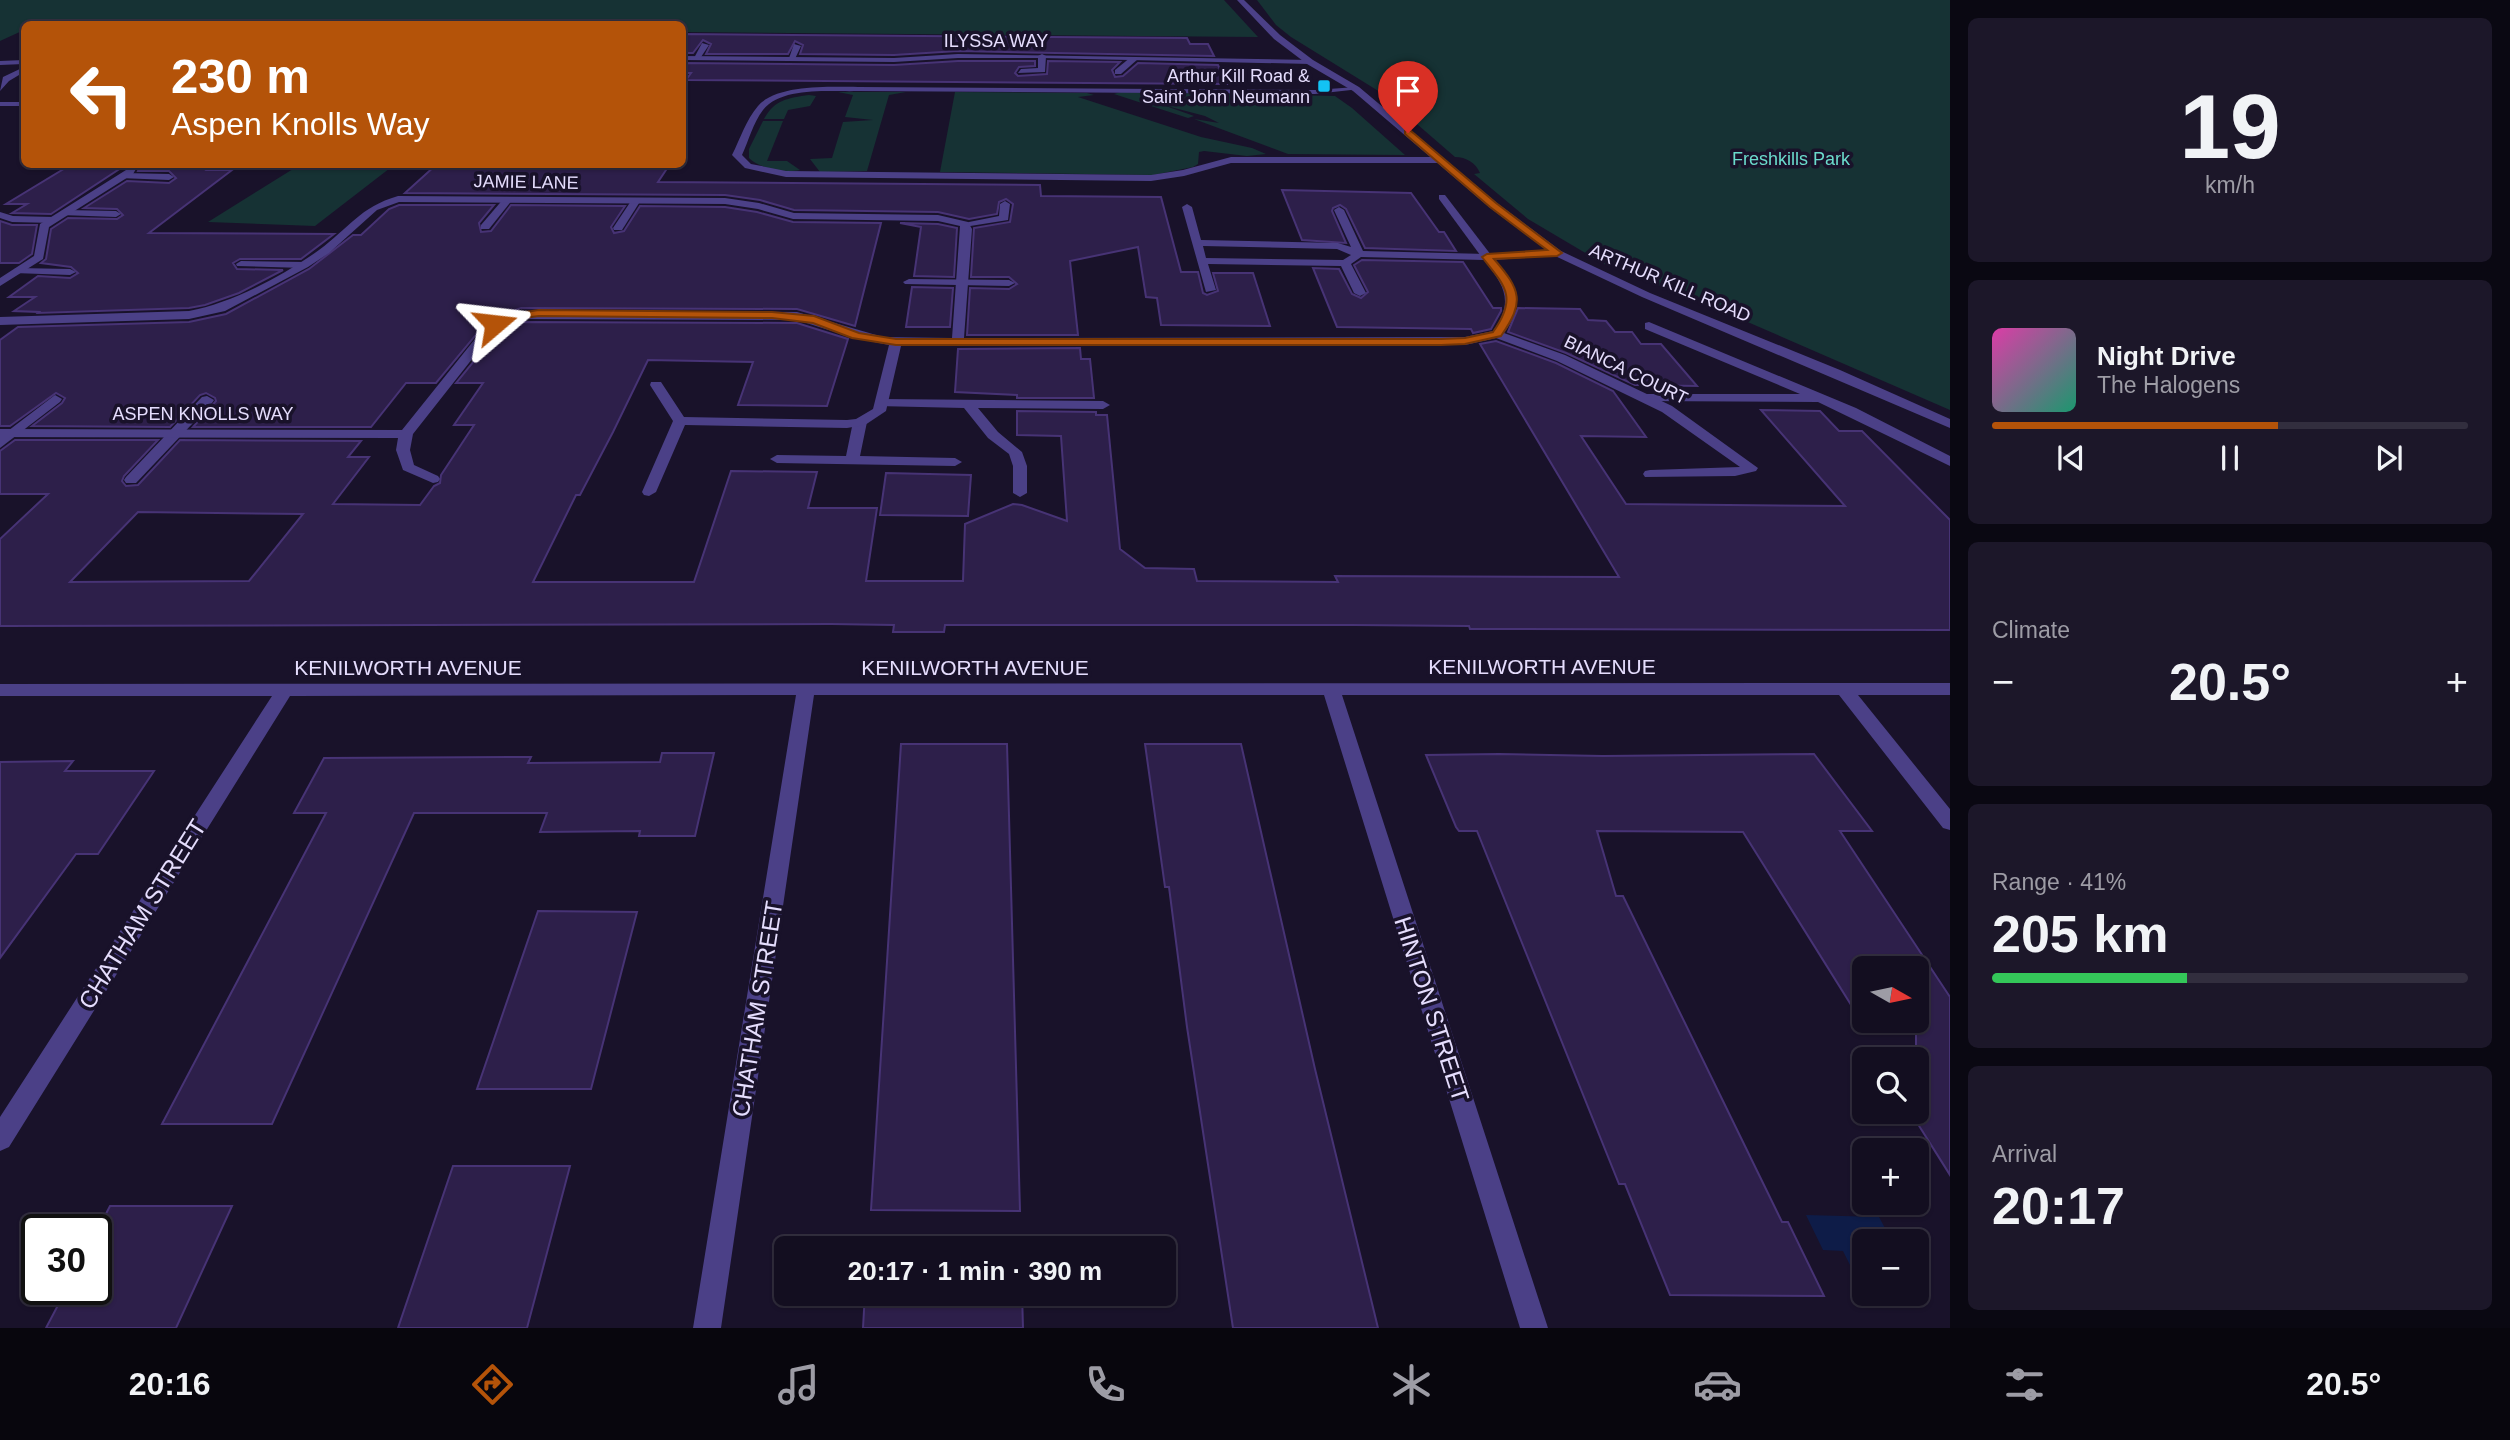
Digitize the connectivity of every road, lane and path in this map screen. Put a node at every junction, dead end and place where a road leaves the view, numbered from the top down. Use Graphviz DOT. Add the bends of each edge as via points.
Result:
graph roads {
  1 [pos="1240,0"];
  2 [pos="705,45"];
  3 [pos="797,46"];
  4 [pos="1042,56"];
  5 [pos="686,58"];
  6 [pos="696,58"];
  7 [pos="791,59"];
  8 [pos="1134,59"];
  9 [pos="21,62"];
  10 [pos="1310,62"];
  11 [pos="0,63"];
  12 [pos="21,71"];
  13 [pos="1021,71"];
  14 [pos="1118,72"];
  15 [pos="0,89"];
  16 [pos="1356,89"];
  17 [pos="0,104"];
  18 [pos="21,104"];
  19 [pos="1441,160"];
  20 [pos="131,168"];
  21 [pos="123,176"];
  22 [pos="169,177"];
  23 [pos="1442,197"];
  24 [pos="508,199"];
  25 [pos="636,200"];
  26 [pos="1005,204"];
  27 [pos="1187,207"];
  28 [pos="1339,209"];
  29 [pos="65,213"];
  30 [pos="116,214"];
  31 [pos="0,215"];
  32 [pos="54,220"];
  33 [pos="964,224"];
  34 [pos="485,227"];
  35 [pos="618,228"];
  36 [pos="1197,243"];
  37 [pos="1557,253"];
  38 [pos="1359,254"];
  39 [pos="1487,257"];
  40 [pos="1202,261"];
  41 [pos="1345,263"];
  42 [pos="241,264"];
  43 [pos="304,265"];
  44 [pos="18,271"];
  45 [pos="70,272"];
  46 [pos="909,282"];
  47 [pos="962,282"];
  48 [pos="0,283"];
  49 [pos="1009,283"];
  50 [pos="1209,290"];
  51 [pos="1360,293"];
  52 [pos="0,321"];
  53 [pos="1649,326"];
  54 [pos="1497,334"];
  55 [pos="896,342"];
  56 [pos="958,342"];
  57 [pos="656,385"];
  58 [pos="1646,398"];
  59 [pos="1822,398"];
  60 [pos="55,399"];
  61 [pos="207,400"];
  62 [pos="882,402"];
  63 [pos="968,404"];
  64 [pos="1103,405"];
  65 [pos="680,421"];
  66 [pos="860,422"];
  67 [pos="1950,424"];
  68 [pos="7,433"];
  69 [pos="175,433"];
  70 [pos="406,434"];
  71 [pos="0,444"];
  72 [pos="777,459"];
  73 [pos="852,461"];
  74 [pos="955,462"];
  75 [pos="1950,463"];
  76 [pos="1650,474"];
  77 [pos="433,479"];
  78 [pos="131,480"];
  79 [pos="649,492"];
  80 [pos="1020,493"];
  81 [pos="1331,689"];
  82 [pos="1844,689"];
  83 [pos="1950,689"];
  84 [pos="0,690"];
  85 [pos="285,690"];
  86 [pos="806,690"];
  87 [pos="1950,823"];
  88 [pos="0,1139"];
  89 [pos="707,1328"];
  90 [pos="1534,1328"];
  1 -- 10 [label="street, ARTHUR KILL ROAD"];
  2 -- 6 [label="street"];
  3 -- 7 [label="street"];
  4 -- 7 [label="street, ILYSSA WAY"];
  4 -- 8 [label="street, ILYSSA WAY"];
  4 -- 13 [label="street" via="1042,70"];
  5 -- 6 [label="street, ILYSSA WAY"];
  6 -- 7 [label="street, ILYSSA WAY"];
  8 -- 10 [label="street, ILYSSA WAY"];
  8 -- 14 [label="street"];
  9 -- 11 [label="street"];
  10 -- 16 [label="street, ARTHUR KILL ROAD"];
  12 -- 15 [label="street" via="6,79"];
  16 -- 19 [label="street, ARTHUR KILL ROAD"];
  16 -- 19 [label="street" via="869,89 805,93 766,103 737,155 748,166 786,174 1078,178 1168,176 1251,159"];
  17 -- 18 [label="street"];
  19 -- 37 [label="street, ARTHUR KILL ROAD"];
  20 -- 21 [label="street"];
  21 -- 22 [label="street"];
  21 -- 29 [label="street"];
  23 -- 39 [label="street"];
  24 -- 25 [label="street, JAMIE LANE"];
  24 -- 34 [label="street"];
  24 -- 43 [label="street, JAMIE LANE" via="388,201 373,208"];
  25 -- 33 [label="street, JAMIE LANE" via="725,201 793,216 938,218"];
  25 -- 35 [label="street"];
  26 -- 33 [label="street, JAMIE LANE" via="1004,218"];
  27 -- 36 [label="street"];
  28 -- 38 [label="street"];
  29 -- 30 [label="street"];
  29 -- 32 [label="street"];
  31 -- 32 [label="street"];
  32 -- 44 [label="street" via="44,226 39,257"];
  33 -- 47 [label="street"];
  36 -- 38 [label="street" via="1338,246"];
  36 -- 40 [label="street"];
  37 -- 39 [label="street"];
  37 -- 67 [label="street, ARTHUR KILL ROAD"];
  38 -- 39 [label="street"];
  38 -- 41 [label="street"];
  39 -- 54 [label="street" via="1508,282 1513,296 1509,317"];
  40 -- 41 [label="street"];
  40 -- 50 [label="street"];
  41 -- 51 [label="street"];
  42 -- 43 [label="street"];
  43 -- 52 [label="street, JAMIE LANE" via="231,305 204,314"];
  44 -- 45 [label="street"];
  44 -- 48 [label="street"];
  46 -- 47 [label="street"];
  47 -- 49 [label="street"];
  47 -- 56 [label="street"];
  53 -- 59 [label="street"];
  54 -- 56 [label="street" via="1441,342"];
  54 -- 58 [label="street, BIANCA COURT"];
  55 -- 56 [label="street"];
  55 -- 62 [label="street"];
  55 -- 70 [label="street" via="856,336 797,316 522,315 495,324 487,332"];
  57 -- 65 [label="street"];
  58 -- 59 [label="street"];
  58 -- 76 [label="street, BIANCA COURT" via="1751,468"];
  59 -- 75 [label="street"];
  60 -- 68 [label="street"];
  61 -- 69 [label="street"];
  62 -- 63 [label="street"];
  62 -- 66 [label="street" via="879,411"];
  63 -- 64 [label="street"];
  63 -- 80 [label="street" via="993,435 1015,452"];
  65 -- 66 [label="street"];
  65 -- 79 [label="street"];
  66 -- 73 [label="street"];
  68 -- 69 [label="street, ASPEN KNOLLS WAY"];
  68 -- 71 [label="street"];
  69 -- 70 [label="street, ASPEN KNOLLS WAY"];
  69 -- 78 [label="street"];
  70 -- 77 [label="street" via="403,450 408,467"];
  72 -- 73 [label="street"];
  73 -- 74 [label="street"];
  81 -- 82 [label="street, KENILWORTH AVENUE"];
  81 -- 86 [label="street, KENILWORTH AVENUE"];
  81 -- 90 [label="street, HINTON STREET"];
  82 -- 83 [label="street, KENILWORTH AVENUE"];
  82 -- 87 [label="street"];
  84 -- 85 [label="street, KENILWORTH AVENUE"];
  85 -- 86 [label="street, KENILWORTH AVENUE"];
  85 -- 88 [label="street, CHATHAM STREET"];
  86 -- 89 [label="street, CHATHAM STREET"];
}
